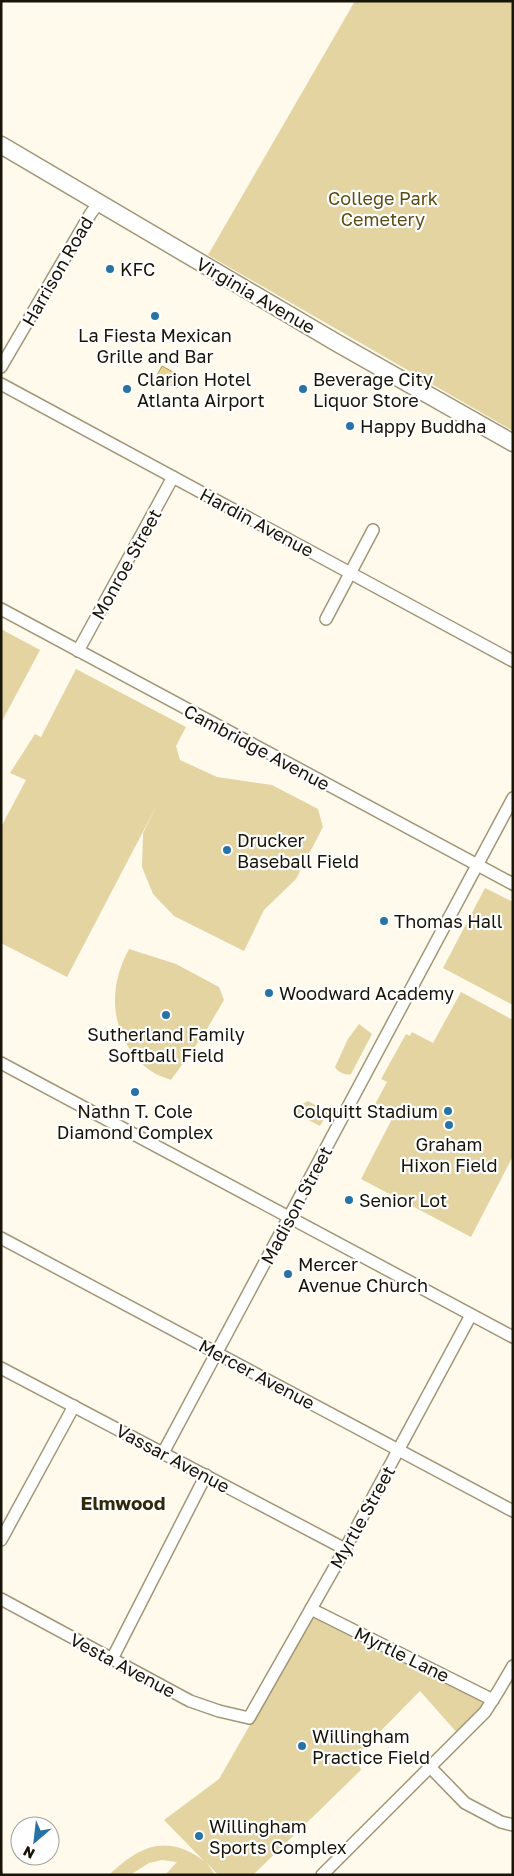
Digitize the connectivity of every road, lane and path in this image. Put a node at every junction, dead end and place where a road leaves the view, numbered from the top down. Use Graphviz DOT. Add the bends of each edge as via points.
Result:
graph roads {
  1 [pos="1,145"];
  2 [pos="99,203"];
  3 [pos="1,367"];
  4 [pos="1,384"];
  5 [pos="513,443"];
  6 [pos="174,477"];
  7 [pos="373,530"];
  8 [pos="351,573"];
  9 [pos="1,609"];
  10 [pos="326,619"];
  11 [pos="78,651"];
  12 [pos="513,661"];
  13 [pos="513,798"];
  14 [pos="477,865"];
  15 [pos="513,884"];
  16 [pos="1,1062"];
  17 [pos="289,1217"];
  18 [pos="1,1238"];
  19 [pos="471,1314"];
  20 [pos="513,1337"];
  21 [pos="217,1353"];
  22 [pos="1,1368"];
  23 [pos="74,1406"];
  24 [pos="398,1450"];
  25 [pos="163,1453"];
  26 [pos="206,1475"];
  27 [pos="513,1511"];
  28 [pos="1,1540"];
  29 [pos="345,1548"];
  30 [pos="1,1599"];
  31 [pos="311,1609"];
  32 [pos="112,1659"];
  33 [pos="513,1666"];
  34 [pos="493,1700"];
  35 [pos="249,1718"];
  36 [pos="430,1767"];
  37 [pos="513,1825"];
  38 [pos="322,1875"];
  1 -- 2 [label="main road, Virginia Avenue"];
  2 -- 3 [label="street, Harrison Road"];
  2 -- 5 [label="main road, Virginia Avenue"];
  4 -- 6 [label="street, Hardin Avenue"];
  6 -- 8 [label="street, Hardin Avenue"];
  6 -- 11 [label="street, Monroe Street"];
  7 -- 8 [label="street"];
  8 -- 10 [label="street"];
  8 -- 12 [label="street, Hardin Avenue"];
  9 -- 11 [label="street, Cambridge Avenue"];
  11 -- 14 [label="street, Cambridge Avenue"];
  13 -- 14 [label="street, Madison Street"];
  14 -- 15 [label="street, Cambridge Avenue"];
  14 -- 17 [label="street, Madison Street"];
  16 -- 17 [label="street"];
  17 -- 19 [label="street"];
  17 -- 21 [label="street, Madison Street"];
  18 -- 21 [label="street, Mercer Avenue"];
  19 -- 20 [label="street"];
  19 -- 24 [label="street, Myrtle Street"];
  21 -- 24 [label="street, Mercer Avenue"];
  21 -- 25 [label="street, Madison Street"];
  22 -- 23 [label="street, Vassar Avenue"];
  23 -- 25 [label="street, Vassar Avenue"];
  23 -- 28 [label="street"];
  24 -- 27 [label="street, Mercer Avenue"];
  24 -- 29 [label="street, Myrtle Street"];
  25 -- 26 [label="street, Vassar Avenue"];
  26 -- 29 [label="street, Vassar Avenue"];
  26 -- 32 [label="street"];
  29 -- 31 [label="street, Myrtle Street"];
  30 -- 32 [label="street, Vesta Avenue"];
  31 -- 34 [label="street, Myrtle Lane"];
  31 -- 35 [label="street, Myrtle Street"];
  32 -- 35 [label="street, Vesta Avenue" via="190,1701"];
  33 -- 34 [label="street"];
  34 -- 36 [label="street"];
  36 -- 37 [label="street" via="465,1803"];
  36 -- 38 [label="street"];
}
